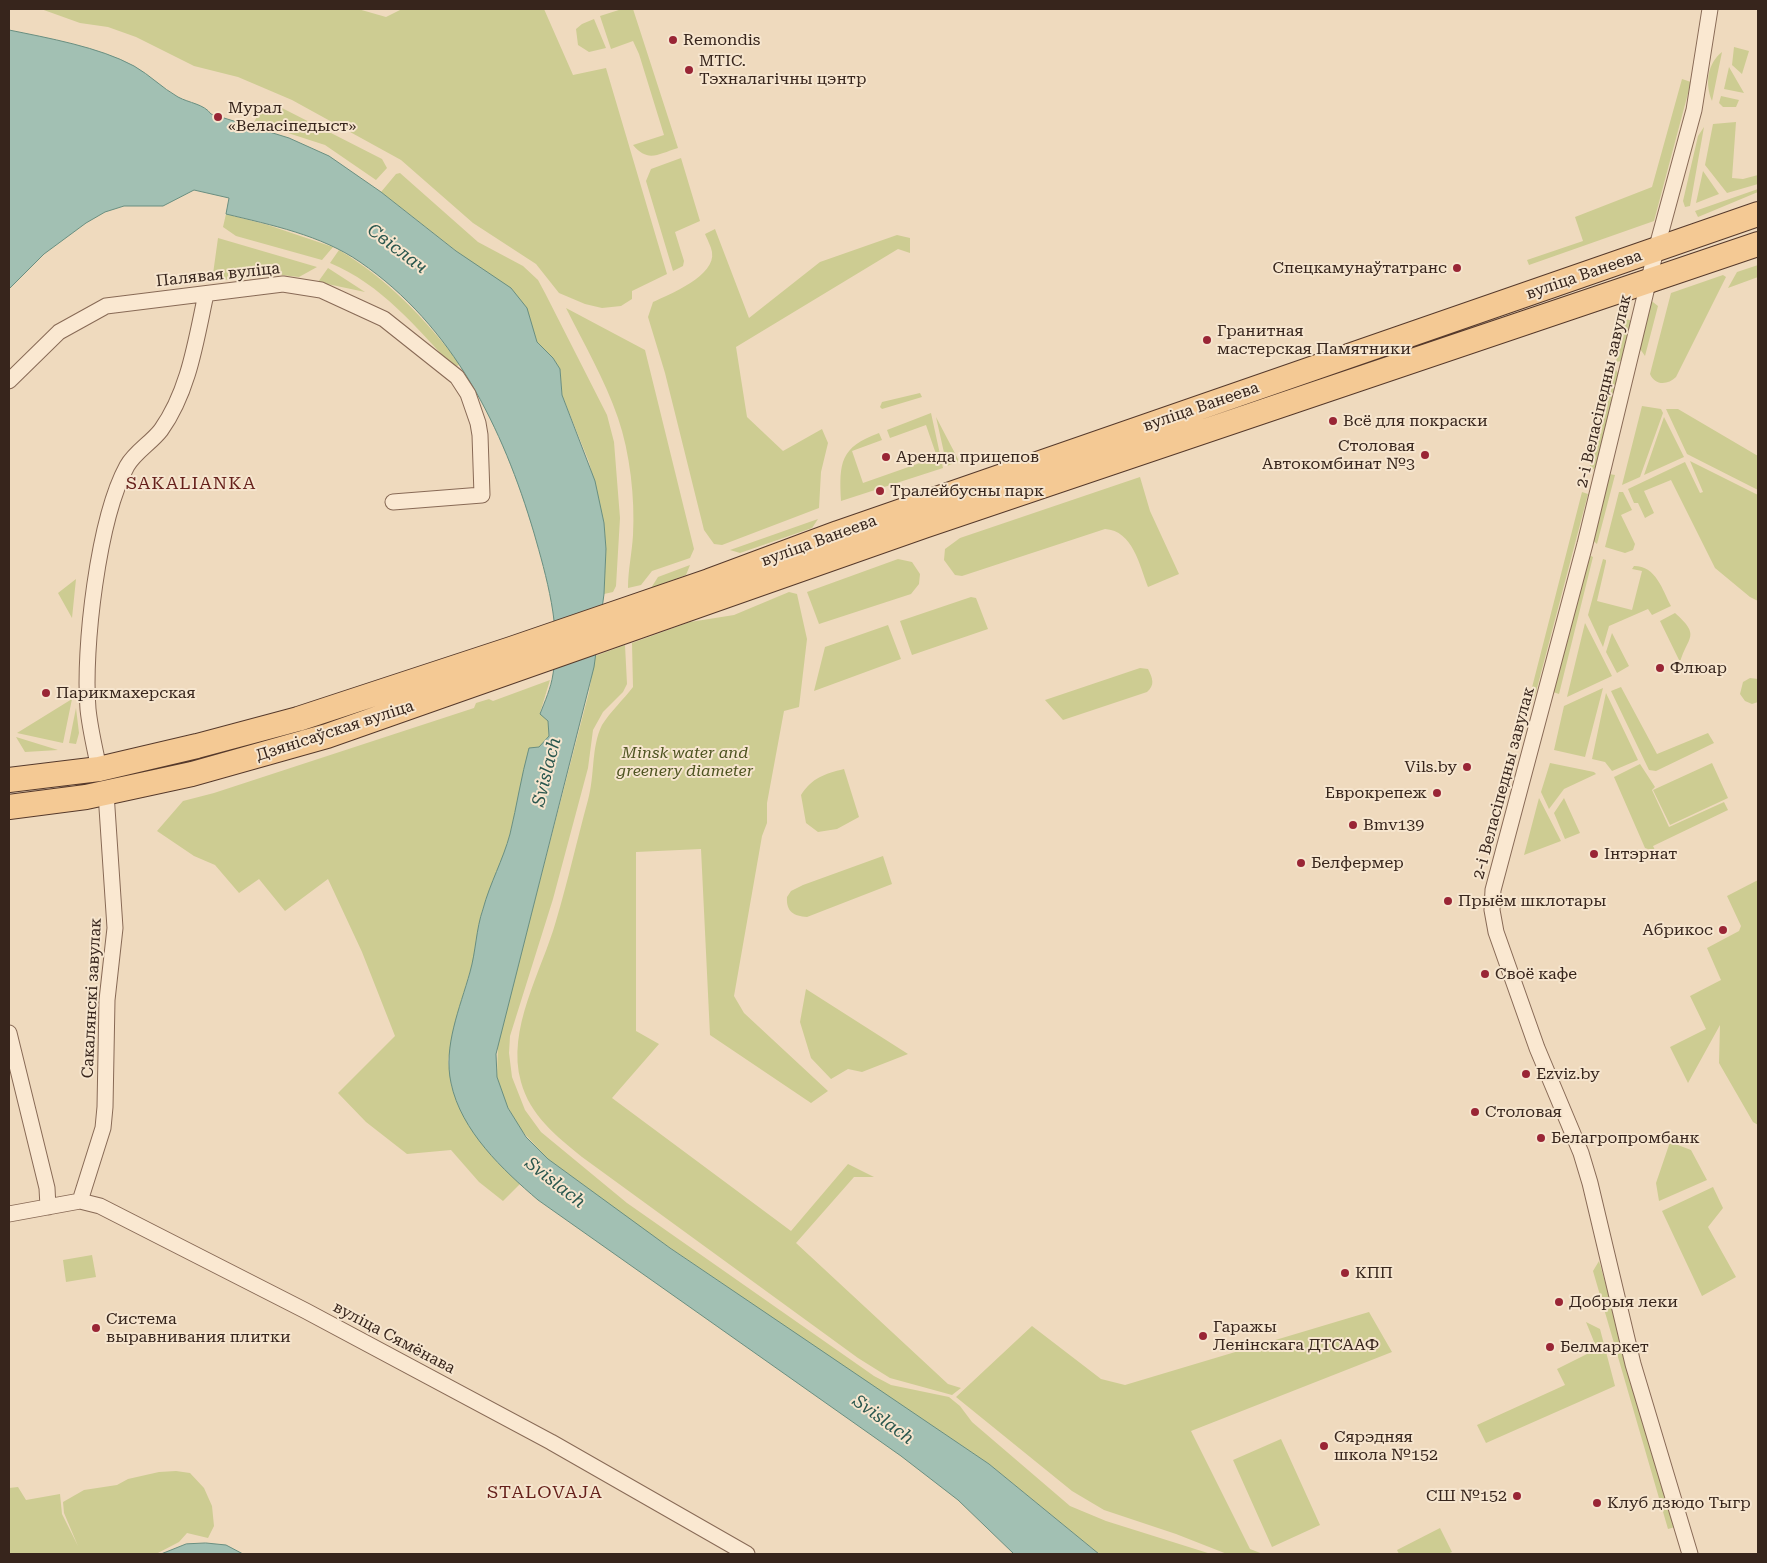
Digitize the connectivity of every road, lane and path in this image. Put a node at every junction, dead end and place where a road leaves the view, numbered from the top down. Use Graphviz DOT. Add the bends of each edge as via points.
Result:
graph roads {
  1 [pos="1710,9"];
  2 [pos="1758,214"];
  3 [pos="1758,244"];
  4 [pos="1656,250"];
  5 [pos="1648,282"];
  6 [pos="206,294"];
  7 [pos="1482,309"];
  8 [pos="1490,335"];
  9 [pos="9,381"];
  10 [pos="393,502"];
  11 [pos="921,516"];
  12 [pos="649,613"];
  13 [pos="515,659"];
  14 [pos="99,768"];
  15 [pos="9,780"];
  16 [pos="106,793"];
  17 [pos="9,807"];
  18 [pos="9,1033"];
  19 [pos="80,1201"];
  20 [pos="48,1207"];
  21 [pos="9,1214"];
  22 [pos="747,1554"];
  23 [pos="1690,1554"];
  1 -- 4 [label="street, 2-і Веласіпедны завулак" via="1694,110"];
  2 -- 4 [label="main road, вуліца Ванеева"];
  3 -- 5 [label="main road, вуліца Ванеева"];
  4 -- 5 [label="street, 2-і Веласіпедны завулак"];
  4 -- 7 [label="main road, вуліца Ванеева"];
  5 -- 8 [label="main road, вуліца Ванеева"];
  5 -- 23 [label="street, 2-і Веласіпедны завулак" via="1585,544 1493,890 1492,910 1496,932 1534,1039 1581,1153 1633,1364"];
  6 -- 9 [label="street, Палявая вуліца" via="106,306 59,332"];
  6 -- 10 [label="street, Палявая вуліца" via="283,284 321,290 384,319 457,377 468,394 479,429 482,495"];
  6 -- 14 [label="street" via="181,393 160,430 128,465 103,538 95,589 88,680 90,720"];
  7 -- 8 [label="street"];
  7 -- 11 [label="main road, вуліца Ванеева"];
  8 -- 11 [label="main road, вуліца Ванеева"];
  11 -- 12 [label="main road, вуліца Ванеева"];
  12 -- 13 [label="main road, Дзянісаўская вуліца"];
  13 -- 14 [label="main road, Дзянісаўская вуліца" via="197,746"];
  13 -- 16 [label="main road, Дзянісаўская вуліца" via="327,736 204,771"];
  14 -- 15 [label="main road, Дзянісаўская вуліца"];
  16 -- 17 [label="main road, Дзянісаўская вуліца"];
  16 -- 19 [label="street, Сакалянскі завулак" via="115,928 107,1000 105,1107 103,1128"];
  18 -- 20 [label="street" via="47,1188"];
  19 -- 20 [label="street, вуліца Сямёнава"];
  19 -- 22 [label="street, вуліца Сямёнава" via="100,1206 306,1311 550,1442"];
  20 -- 21 [label="street, вуліца Сямёнава"];
}
